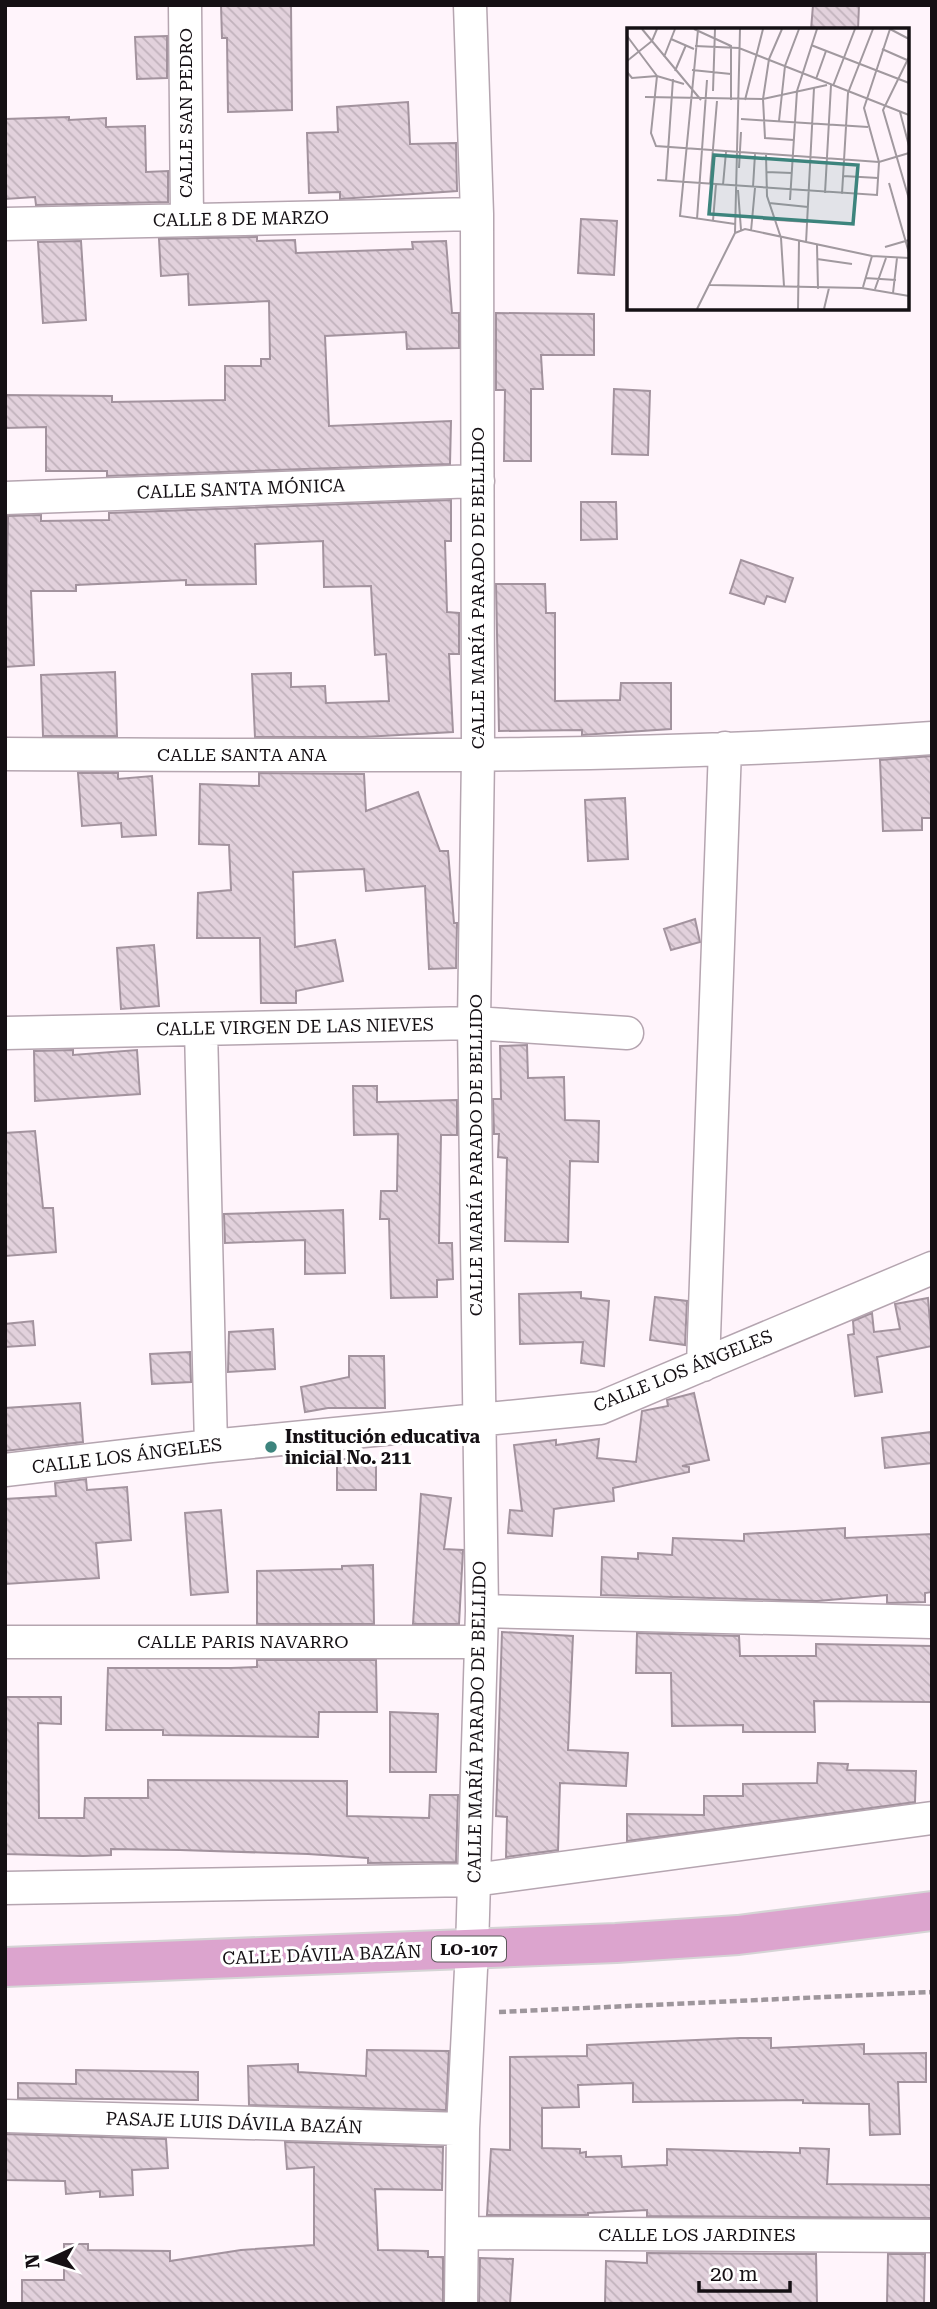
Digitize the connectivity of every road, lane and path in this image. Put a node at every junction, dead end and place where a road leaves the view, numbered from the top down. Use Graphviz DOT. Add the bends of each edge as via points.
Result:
graph roads {
  1 [pos="185,5"];
  2 [pos="470,5"];
  3 [pos="477,214"];
  4 [pos="187,220"];
  5 [pos="5,223"];
  6 [pos="478,481"];
  7 [pos="5,498"];
  8 [pos="932,738"];
  9 [pos="725,748"];
  10 [pos="5,754"];
  11 [pos="478,755"];
  12 [pos="474,1023"];
  13 [pos="201,1028"];
  14 [pos="5,1033"];
  15 [pos="627,1033"];
  16 [pos="932,1268"];
  17 [pos="703,1365"];
  18 [pos="477,1419"];
  19 [pos="211,1446"];
  20 [pos="5,1469"];
  21 [pos="932,1622"];
  22 [pos="481,1627"];
  23 [pos="5,1642"];
  24 [pos="932,1818"];
  25 [pos="474,1881"];
  26 [pos="5,1888"];
  27 [pos="932,1911"];
  28 [pos="472,1949"];
  29 [pos="5,1967"];
  30 [pos="932,1992"];
  31 [pos="469,2013"];
  32 [pos="5,2116"];
  33 [pos="463,2129"];
  34 [pos="462,2233"];
  35 [pos="932,2236"];
  36 [pos="461,2304"];
  1 -- 4 [label="street, CALLE SAN PEDRO"];
  2 -- 3 [label="street, CALLE MARÍA PARADO DE BELLIDO"];
  3 -- 4 [label="street, CALLE 8 DE MARZO"];
  3 -- 6 [label="street, CALLE MARÍA PARADO DE BELLIDO"];
  4 -- 5 [label="street, CALLE 8 DE MARZO"];
  6 -- 7 [label="street, CALLE SANTA MÓNICA"];
  6 -- 11 [label="street, CALLE MARÍA PARADO DE BELLIDO"];
  8 -- 9 [label="street, CALLE SANTA ANA"];
  9 -- 11 [label="street, CALLE SANTA ANA"];
  9 -- 17 [label="street"];
  10 -- 11 [label="street, CALLE SANTA ANA"];
  11 -- 12 [label="street, CALLE MARÍA PARADO DE BELLIDO"];
  12 -- 13 [label="street, CALLE VIRGEN DE LAS NIEVES"];
  12 -- 15 [label="street, CALLE VIRGEN DE LAS NIEVES"];
  12 -- 18 [label="street, CALLE MARÍA PARADO DE BELLIDO"];
  13 -- 14 [label="street, CALLE VIRGEN DE LAS NIEVES"];
  13 -- 19 [label="street"];
  16 -- 17 [label="street, CALLE LOS ÁNGELES"];
  17 -- 18 [label="street, CALLE LOS ÁNGELES" via="600,1408"];
  18 -- 19 [label="street, CALLE LOS ÁNGELES"];
  18 -- 22 [label="street, CALLE MARÍA PARADO DE BELLIDO"];
  19 -- 20 [label="street, CALLE LOS ÁNGELES"];
  21 -- 22 [label="street, CALLE PARIS NAVARRO"];
  22 -- 23 [label="street, CALLE PARIS NAVARRO"];
  22 -- 25 [label="street, CALLE MARÍA PARADO DE BELLIDO"];
  24 -- 25 [label="street"];
  25 -- 26 [label="street"];
  25 -- 28 [label="street, CALLE MARÍA PARADO DE BELLIDO"];
  27 -- 28 [label="main road, CALLE DÁVILA BAZÁN / LO-107" via="738,1935"];
  28 -- 29 [label="main road, CALLE DÁVILA BAZÁN / LO-107"];
  28 -- 31 [label="street, CALLE MARÍA PARADO DE BELLIDO"];
  30 -- 31 [label="path"];
  31 -- 33 [label="street, CALLE MARÍA PARADO DE BELLIDO"];
  32 -- 33 [label="street, PASAJE LUIS DÁVILA BAZÁN"];
  33 -- 34 [label="street, CALLE MARÍA PARADO DE BELLIDO"];
  34 -- 35 [label="street, CALLE LOS JARDINES"];
  34 -- 36 [label="street, CALLE MARÍA PARADO DE BELLIDO"];
}
